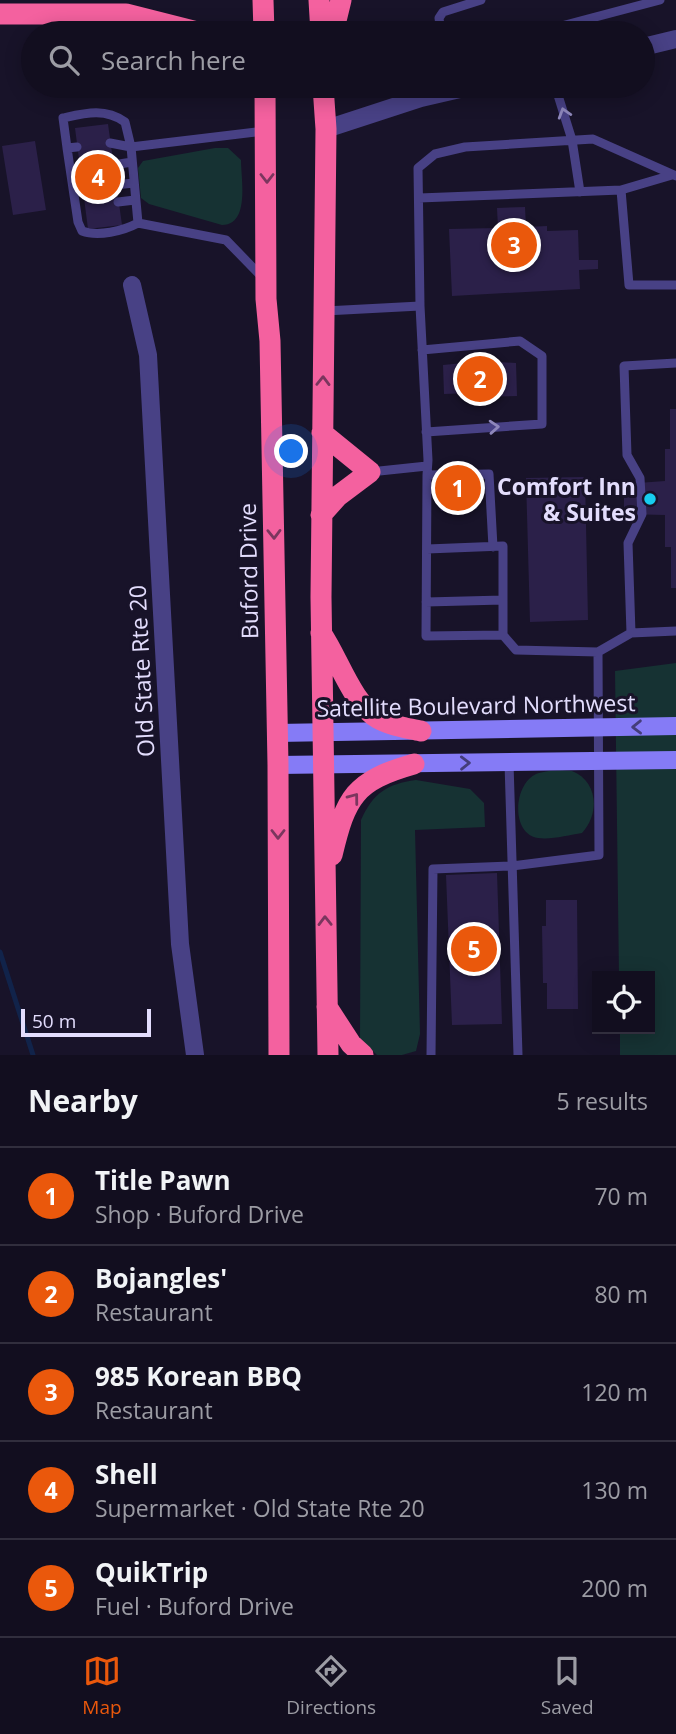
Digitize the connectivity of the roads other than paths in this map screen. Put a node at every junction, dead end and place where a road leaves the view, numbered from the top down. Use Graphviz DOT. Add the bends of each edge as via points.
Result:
graph roads {
  1 [pos="94,0"];
  2 [pos="263,0"];
  3 [pos="319,0"];
  4 [pos="341,0"];
  5 [pos="481,0"];
  6 [pos="660,0"];
  7 [pos="22,12"];
  8 [pos="0,14"];
  9 [pos="154,21"];
  10 [pos="264,21"];
  11 [pos="320,21"];
  12 [pos="336,21"];
  13 [pos="439,21"];
  14 [pos="580,21"];
  15 [pos="676,39"];
  16 [pos="655,44"];
  17 [pos="266,98"];
  18 [pos="325,98"];
  19 [pos="421,98"];
  20 [pos="559,98"];
  21 [pos="326,129"];
  22 [pos="267,131"];
  23 [pos="572,140"];
  24 [pos="110,143"];
  25 [pos="131,147"];
  26 [pos="132,162"];
  27 [pos="113,165"];
  28 [pos="674,176"];
  29 [pos="133,183"];
  30 [pos="116,185"];
  31 [pos="621,190"];
  32 [pos="580,192"];
  33 [pos="419,198"];
  34 [pos="135,200"];
  35 [pos="118,202"];
  36 [pos="138,223"];
  37 [pos="267,282"];
  38 [pos="132,285"];
  39 [pos="676,285"];
  40 [pos="420,306"];
  41 [pos="324,311"];
  42 [pos="422,350"];
  43 [pos="676,363"];
  44 [pos="426,432"];
  45 [pos="322,433"];
  46 [pos="427,470"];
  47 [pos="370,472"];
  48 [pos="321,515"];
  49 [pos="493,547"];
  50 [pos="426,549"];
  51 [pos="503,600"];
  52 [pos="426,602"];
  53 [pos="676,631"];
  54 [pos="321,633"];
  55 [pos="631,633"];
  56 [pos="503,635"];
  57 [pos="598,652"];
  58 [pos="676,726"];
  59 [pos="597,727"];
  60 [pos="421,732"];
  61 [pos="278,733"];
  62 [pos="322,733"];
  63 [pos="676,760"];
  64 [pos="598,761"];
  65 [pos="509,763"];
  66 [pos="414,764"];
  67 [pos="278,765"];
  68 [pos="323,765"];
  69 [pos="512,866"];
  70 [pos="325,884"];
  71 [pos="327,1006"];
  72 [pos="195,1055"];
  73 [pos="279,1055"];
  74 [pos="328,1055"];
  75 [pos="363,1055"];
  76 [pos="431,1055"];
  77 [pos="518,1055"];
  1 -- 7 [label="highway"];
  2 -- 10 [label="highway"];
  3 -- 11 [label="highway"];
  4 -- 12 [label="highway"];
  5 -- 13 [label="lane" via="443,12"];
  6 -- 14 [label="lane"];
  7 -- 8 [label="highway"];
  7 -- 9 [label="highway" via="126,14"];
  15 -- 16 [label="street"];
  17 -- 22 [label="highway, Buford Drive"];
  18 -- 21 [label="highway"];
  19 -- 21 [label="street"];
  23 -- 20 [label="lane, one-way"];
  21 -- 41 [label="highway"];
  22 -- 25 [label="lane"];
  22 -- 37 [label="highway, Buford Drive, one-way"];
  23 -- 28 [label="lane" via="593,139"];
  23 -- 32 [label="lane"];
  23 -- 33 [label="lane" via="465,147 435,155 418,168"];
  24 -- 25 [label="lane"];
  25 -- 26 [label="lane"];
  25 -- 36 [label="lane" via="125,122 114,114 93,111 63,118 72,147 82,231 127,229"];
  26 -- 27 [label="lane"];
  26 -- 29 [label="lane"];
  28 -- 31 [label="lane"];
  29 -- 30 [label="lane"];
  29 -- 34 [label="lane"];
  31 -- 32 [label="lane"];
  31 -- 39 [label="lane" via="629,285"];
  32 -- 33 [label="lane"];
  33 -- 40 [label="lane"];
  34 -- 35 [label="lane"];
  34 -- 36 [label="lane"];
  36 -- 37 [label="lane" via="226,240"];
  37 -- 61 [label="highway, Buford Drive, one-way"];
  38 -- 72 [label="street, Old State Rte 20" via="148,355 180,944"];
  40 -- 41 [label="lane"];
  40 -- 42 [label="lane"];
  45 -- 41 [label="highway, one-way"];
  42 -- 44 [label="lane"];
  44 -- 42 [label="lane, one-way" via="542,424 542,356 520,341"];
  43 -- 55 [label="lane" via="624,366 627,455 640,478 642,514 628,543"];
  44 -- 46 [label="lane"];
  45 -- 47 [label="highway"];
  45 -- 48 [label="highway"];
  46 -- 47 [label="lane"];
  46 -- 49 [label="lane" via="489,474"];
  46 -- 50 [label="lane"];
  47 -- 48 [label="highway"];
  48 -- 54 [label="highway"];
  49 -- 50 [label="lane"];
  49 -- 51 [label="lane" via="503,546"];
  50 -- 52 [label="lane"];
  51 -- 52 [label="lane"];
  51 -- 56 [label="lane"];
  52 -- 56 [label="lane" via="426,636"];
  53 -- 55 [label="lane"];
  54 -- 60 [label="highway" via="338,657 353,694 378,719"];
  54 -- 62 [label="highway"];
  55 -- 57 [label="lane"];
  56 -- 57 [label="lane" via="516,650"];
  57 -- 59 [label="lane"];
  58 -- 59 [label="main road, Satellite Boulevard Northwest, one-way"];
  59 -- 60 [label="main road, Satellite Boulevard Northwest"];
  59 -- 64 [label="lane"];
  60 -- 62 [label="main road, Satellite Boulevard Northwest"];
  61 -- 62 [label="main road, Satellite Boulevard Northwest"];
  61 -- 67 [label="highway, Buford Drive"];
  62 -- 68 [label="highway"];
  63 -- 64 [label="main road"];
  64 -- 65 [label="main road"];
  64 -- 69 [label="lane" via="599,855"];
  66 -- 65 [label="main road, one-way"];
  65 -- 69 [label="lane"];
  66 -- 68 [label="main road"];
  70 -- 66 [label="highway, one-way" via="342,813 357,790 382,773"];
  67 -- 68 [label="main road"];
  67 -- 73 [label="highway, Buford Drive, one-way"];
  68 -- 70 [label="highway"];
  69 -- 76 [label="lane" via="433,869"];
  69 -- 77 [label="lane"];
  71 -- 70 [label="highway, one-way"];
  71 -- 74 [label="highway"];
  71 -- 75 [label="highway"];
}
